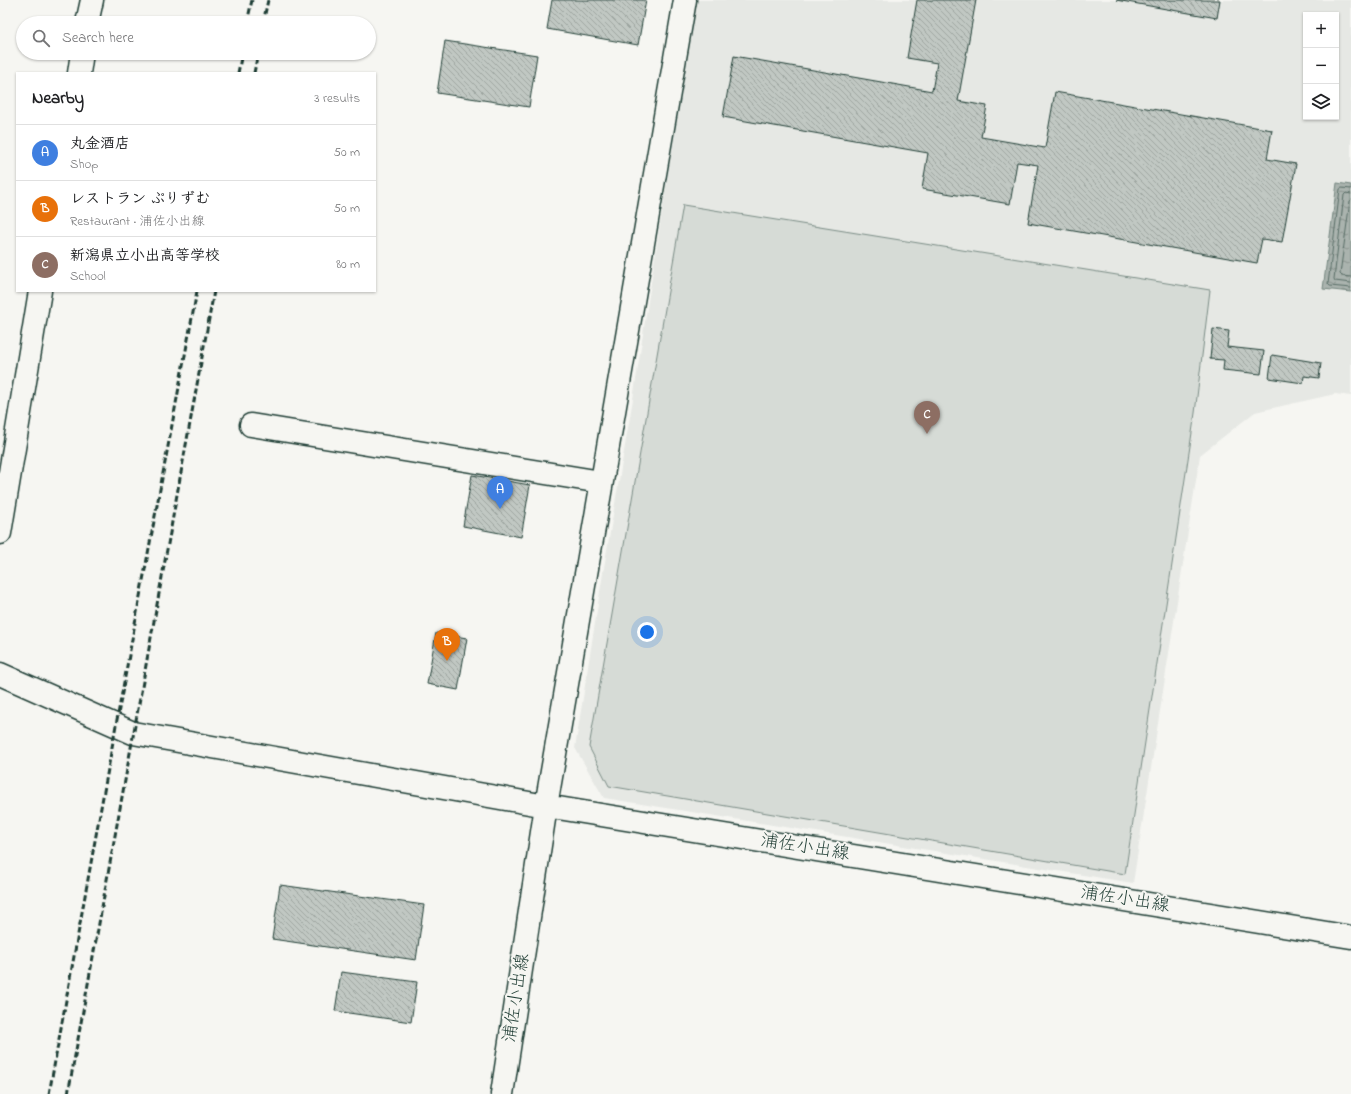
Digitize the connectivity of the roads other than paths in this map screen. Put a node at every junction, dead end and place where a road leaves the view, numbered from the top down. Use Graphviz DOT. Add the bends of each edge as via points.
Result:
graph roads {
  1 [pos="92,0"];
  2 [pos="685,0"];
  3 [pos="89,16"];
  4 [pos="81,60"];
  5 [pos="79,72"];
  6 [pos="40,292"];
  7 [pos="251,425"];
  8 [pos="602,482"];
  9 [pos="0,533"];
  10 [pos="0,674"];
  11 [pos="546,806"];
  12 [pos="1351,937"];
  13 [pos="502,1094"];
  1 -- 3 [label="street"];
  2 -- 8 [label="street"];
  4 -- 5 [label="street"];
  6 -- 9 [label="street"];
  7 -- 8 [label="street"];
  8 -- 11 [label="street"];
  10 -- 11 [label="street" via="133,733"];
  11 -- 12 [label="street, 浦佐小出線"];
  11 -- 13 [label="street, 浦佐小出線"];
}
